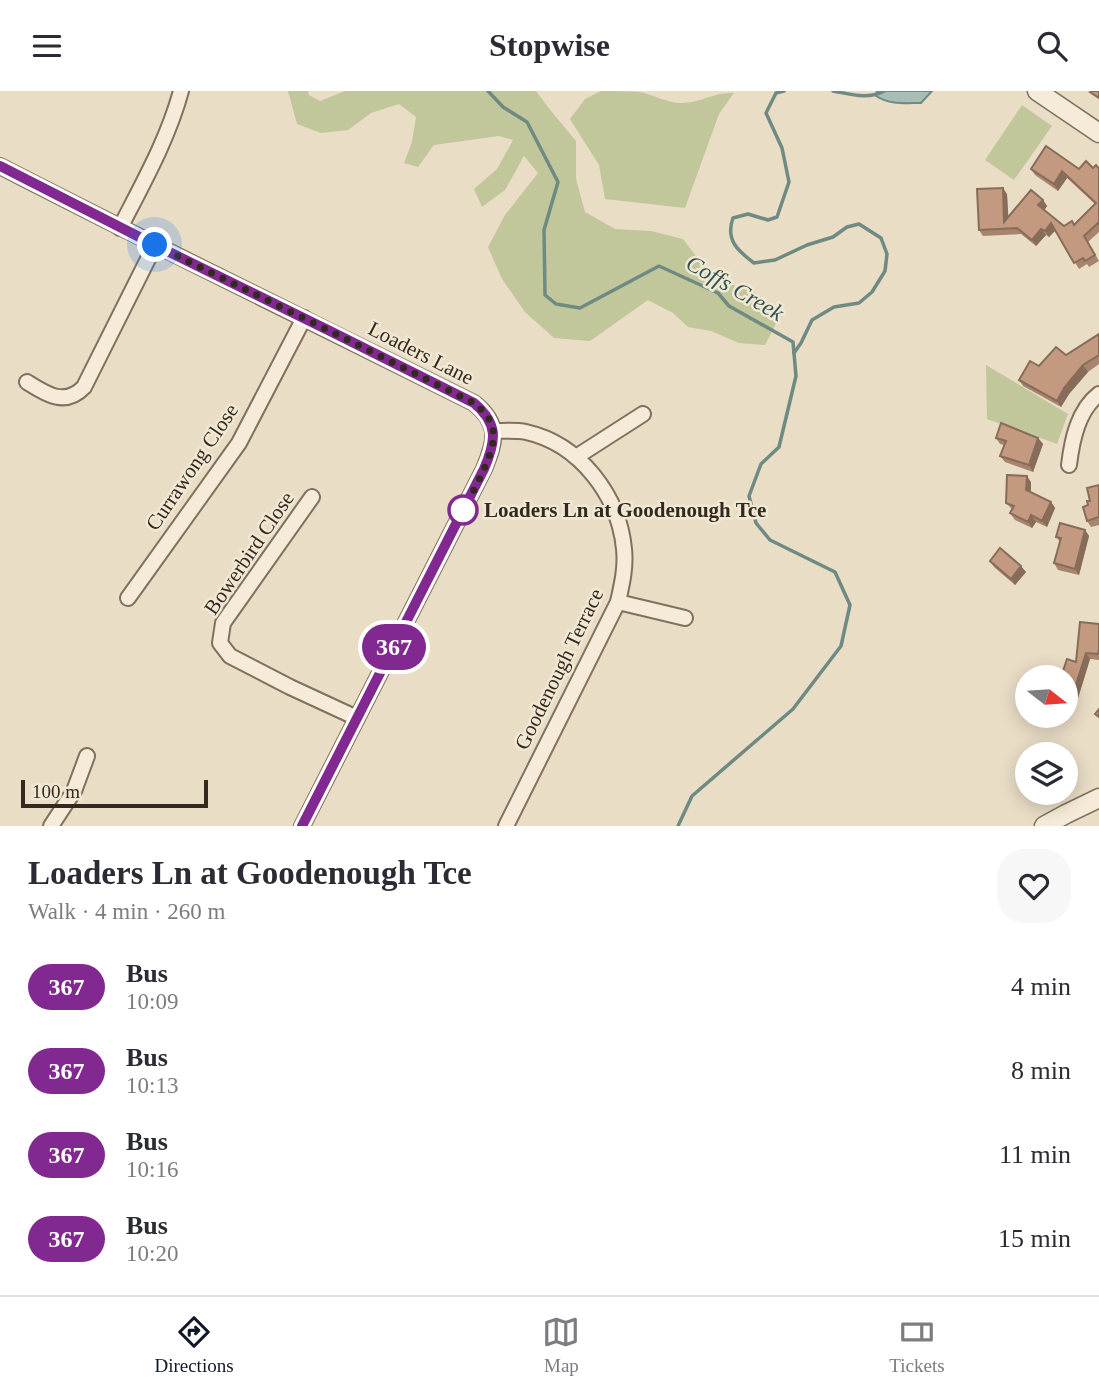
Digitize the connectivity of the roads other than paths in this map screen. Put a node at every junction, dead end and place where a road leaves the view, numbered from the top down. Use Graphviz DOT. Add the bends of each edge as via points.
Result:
graph roads {
  1 [pos="181,91"];
  2 [pos="1037,91"];
  3 [pos="1099,133"];
  4 [pos="0,166"];
  5 [pos="120,228"];
  6 [pos="155,245"];
  7 [pos="303,318"];
  8 [pos="27,382"];
  9 [pos="1099,394"];
  10 [pos="643,414"];
  11 [pos="494,431"];
  12 [pos="576,457"];
  13 [pos="1069,465"];
  14 [pos="312,497"];
  15 [pos="128,598"];
  16 [pos="618,602"];
  17 [pos="685,618"];
  18 [pos="357,718"];
  19 [pos="87,756"];
  20 [pos="1099,798"];
  21 [pos="51,826"];
  22 [pos="302,826"];
  23 [pos="506,826"];
  24 [pos="1044,826"];
  1 -- 5 [label="street" via="174,117"];
  2 -- 3 [label="street"];
  4 -- 5 [label="street, Loaders Lane"];
  5 -- 6 [label="street, Loaders Lane"];
  6 -- 7 [label="street, Loaders Lane"];
  6 -- 8 [label="street" via="77,395 50,396"];
  7 -- 11 [label="street, Loaders Lane" via="474,403 488,416"];
  7 -- 15 [label="street, Currawong Close" via="239,443"];
  9 -- 13 [label="street" via="1081,418 1071,443"];
  10 -- 12 [label="street"];
  11 -- 12 [label="street, Goodenough Terrace" via="541,437"];
  11 -- 18 [label="street" via="484,469"];
  12 -- 16 [label="street, Goodenough Terrace" via="606,493 619,522 625,571"];
  14 -- 18 [label="street, Bowerbird Close" via="223,623 220,643 230,656"];
  16 -- 17 [label="street"];
  16 -- 23 [label="street, Goodenough Terrace"];
  18 -- 22 [label="street"];
  19 -- 21 [label="street" via="74,791"];
  20 -- 24 [label="street"];
}
